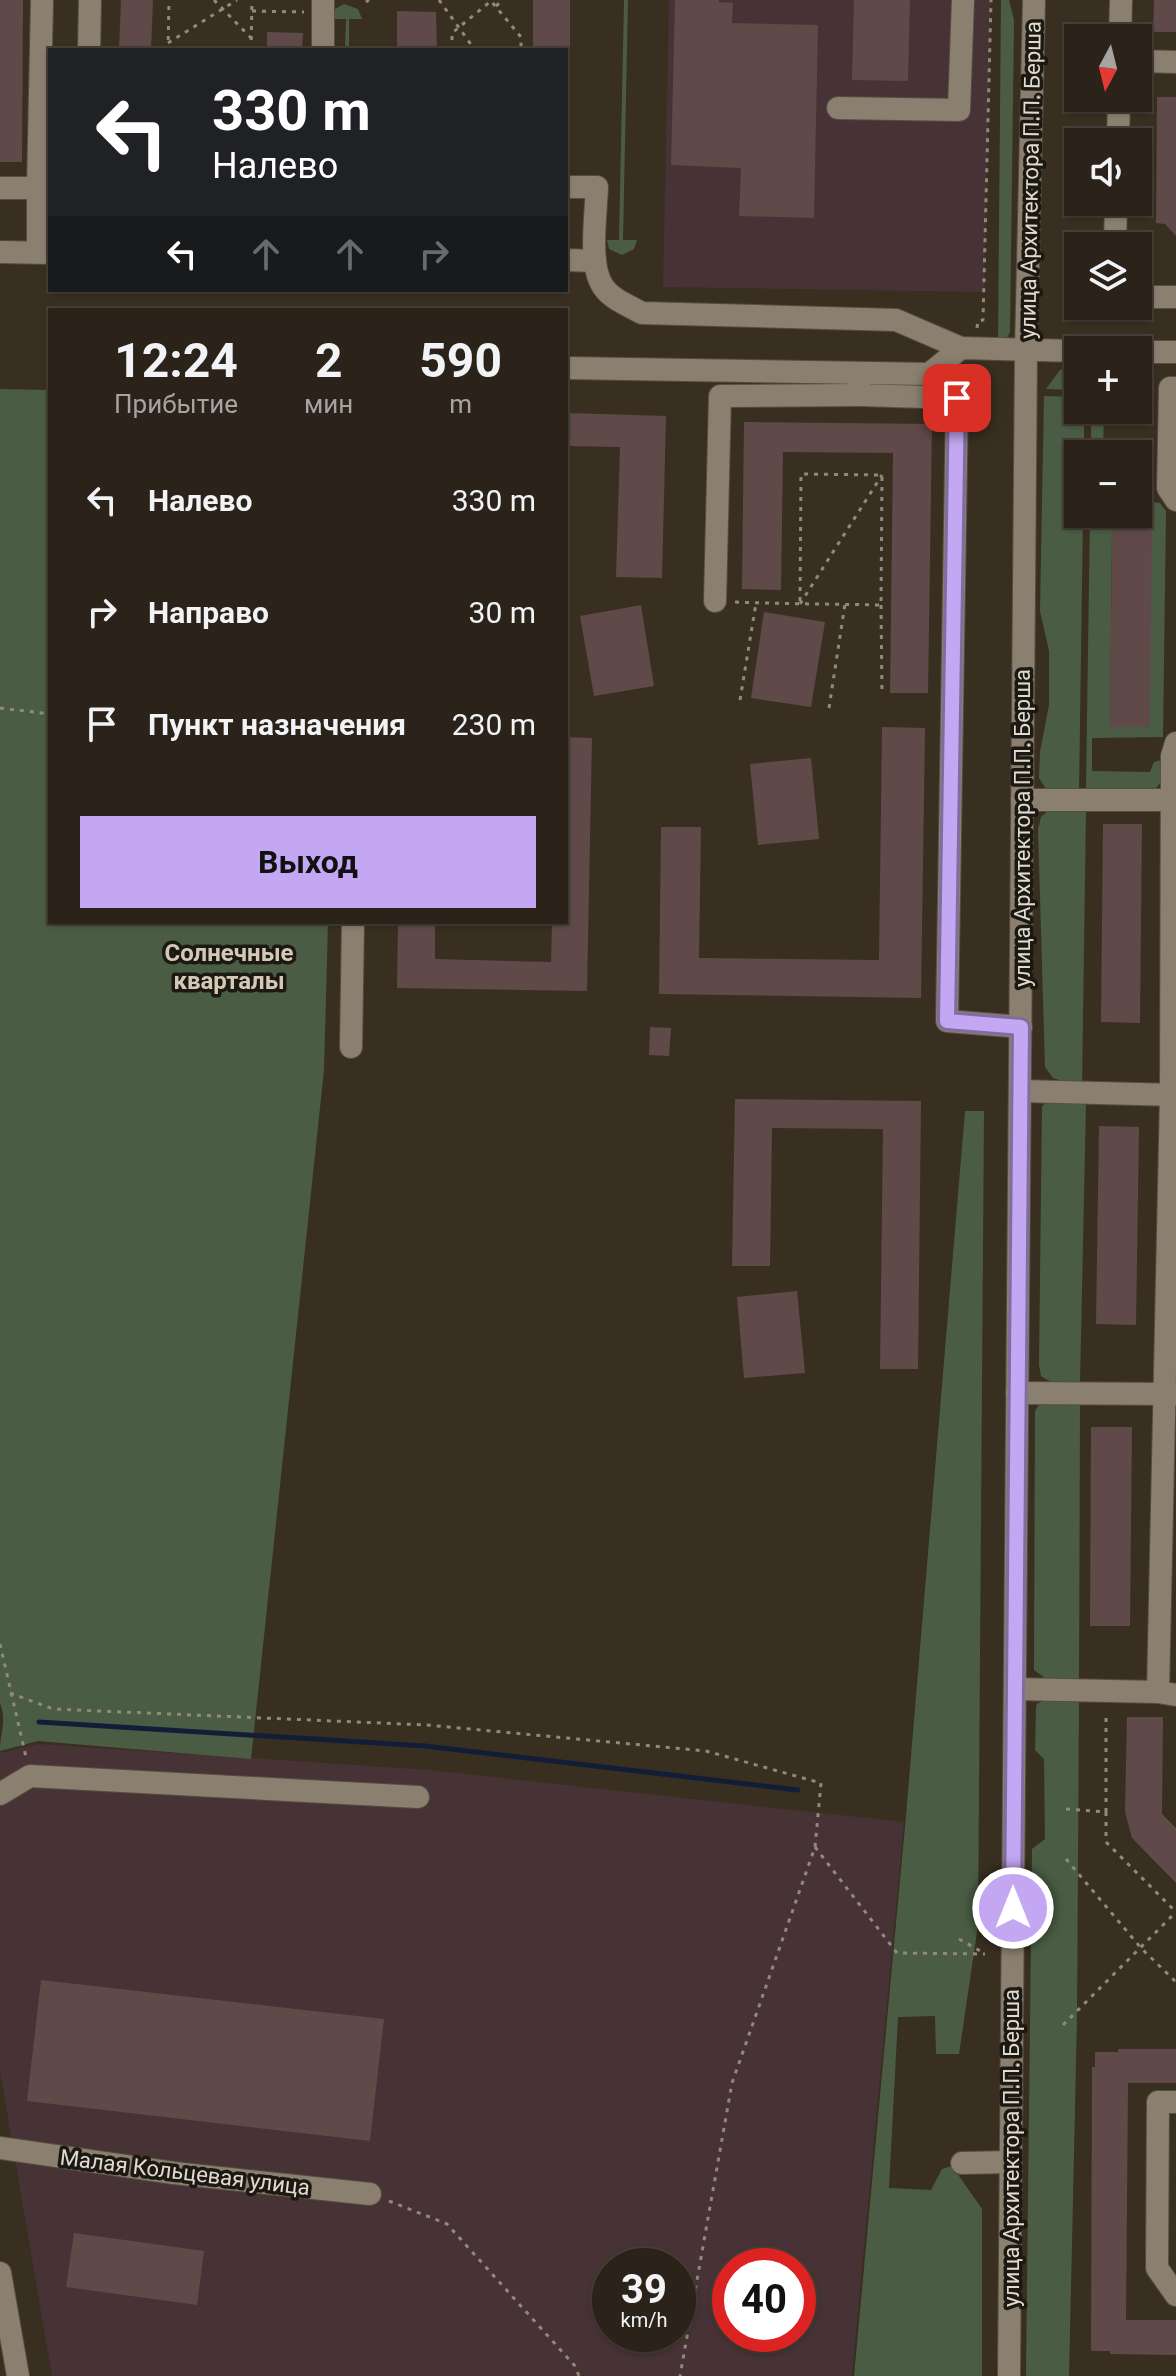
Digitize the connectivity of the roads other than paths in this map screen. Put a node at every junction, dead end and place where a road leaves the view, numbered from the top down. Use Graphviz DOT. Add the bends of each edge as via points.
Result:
graph roads {
  1 [pos="42,0"];
  2 [pos="90,0"];
  3 [pos="963,0"];
  4 [pos="1034,0"];
  5 [pos="1121,0"];
  6 [pos="323,6"];
  7 [pos="1120,24"];
  8 [pos="89,48"];
  9 [pos="323,48"];
  10 [pos="1152,61"];
  11 [pos="1176,62"];
  12 [pos="838,108"];
  13 [pos="568,187"];
  14 [pos="0,188"];
  15 [pos="38,188"];
  16 [pos="0,252"];
  17 [pos="44,252"];
  18 [pos="568,260"];
  19 [pos="595,261"];
  20 [pos="1152,297"];
  21 [pos="1176,297"];
  22 [pos="971,349"];
  23 [pos="1026,351"];
  24 [pos="1064,351"];
  25 [pos="1152,352"];
  26 [pos="1176,352"];
  27 [pos="568,368"];
  28 [pos="860,384"];
  29 [pos="1176,388"];
  30 [pos="1173,492"];
  31 [pos="715,601"];
  32 [pos="1176,743"];
  33 [pos="1022,800"];
  34 [pos="1172,800"];
  35 [pos="353,924"];
  36 [pos="1021,1027"];
  37 [pos="351,1047"];
  38 [pos="1020,1091"];
  39 [pos="1173,1095"];
  40 [pos="1172,1262"];
  41 [pos="1017,1393"];
  42 [pos="1170,1393"];
  43 [pos="1170,1452"];
  44 [pos="1168,1598"];
  45 [pos="1015,1689"];
  46 [pos="1167,1694"];
  47 [pos="0,1794"];
  48 [pos="418,1797"];
  49 [pos="1176,2102"];
  50 [pos="0,2148"];
  51 [pos="1011,2162"];
  52 [pos="962,2163"];
  53 [pos="370,2194"];
  54 [pos="0,2273"];
  55 [pos="1176,2295"];
  56 [pos="18,2376"];
  57 [pos="1009,2376"];
  1 -- 15 [label="street"];
  2 -- 8 [label="street"];
  3 -- 12 [label="street" via="959,110"];
  4 -- 23 [label="street, улица Архитектора П.П. Берша"];
  5 -- 7 [label="street"];
  6 -- 9 [label="street"];
  10 -- 11 [label="street"];
  13 -- 19 [label="street" via="597,187"];
  14 -- 15 [label="street"];
  15 -- 17 [label="street"];
  16 -- 17 [label="street"];
  18 -- 19 [label="street"];
  19 -- 22 [label="street" via="600,283 611,296 642,313 896,320"];
  20 -- 21 [label="street"];
  22 -- 23 [label="street"];
  22 -- 28 [label="street" via="929,374"];
  23 -- 24 [label="street"];
  23 -- 33 [label="street, улица Архитектора П.П. Берша"];
  25 -- 26 [label="street"];
  27 -- 28 [label="street"];
  28 -- 31 [label="street" via="720,396"];
  28 -- 36 [label="street" via="957,398 947,1021"];
  29 -- 30 [label="street" via="1170,388"];
  32 -- 34 [label="street"];
  33 -- 34 [label="street"];
  33 -- 36 [label="street, улица Архитектора П.П. Берша"];
  34 -- 39 [label="street"];
  35 -- 37 [label="street"];
  36 -- 38 [label="street, улица Архитектора П.П. Берша"];
  38 -- 39 [label="street"];
  38 -- 41 [label="street, улица Архитектора П.П. Берша"];
  39 -- 40 [label="street"];
  40 -- 42 [label="street"];
  41 -- 42 [label="street"];
  41 -- 45 [label="street, улица Архитектора П.П. Берша"];
  42 -- 43 [label="street"];
  43 -- 44 [label="street"];
  44 -- 46 [label="street"];
  45 -- 46 [label="street"];
  45 -- 51 [label="street, улица Архитектора П.П. Берша"];
  47 -- 48 [label="street" via="30,1776"];
  49 -- 55 [label="street" via="1158,2102 1157,2268"];
  50 -- 53 [label="street, Малая Кольцевая улица"];
  51 -- 52 [label="street"];
  51 -- 57 [label="street, улица Архитектора П.П. Берша"];
  54 -- 56 [label="street"];
}
